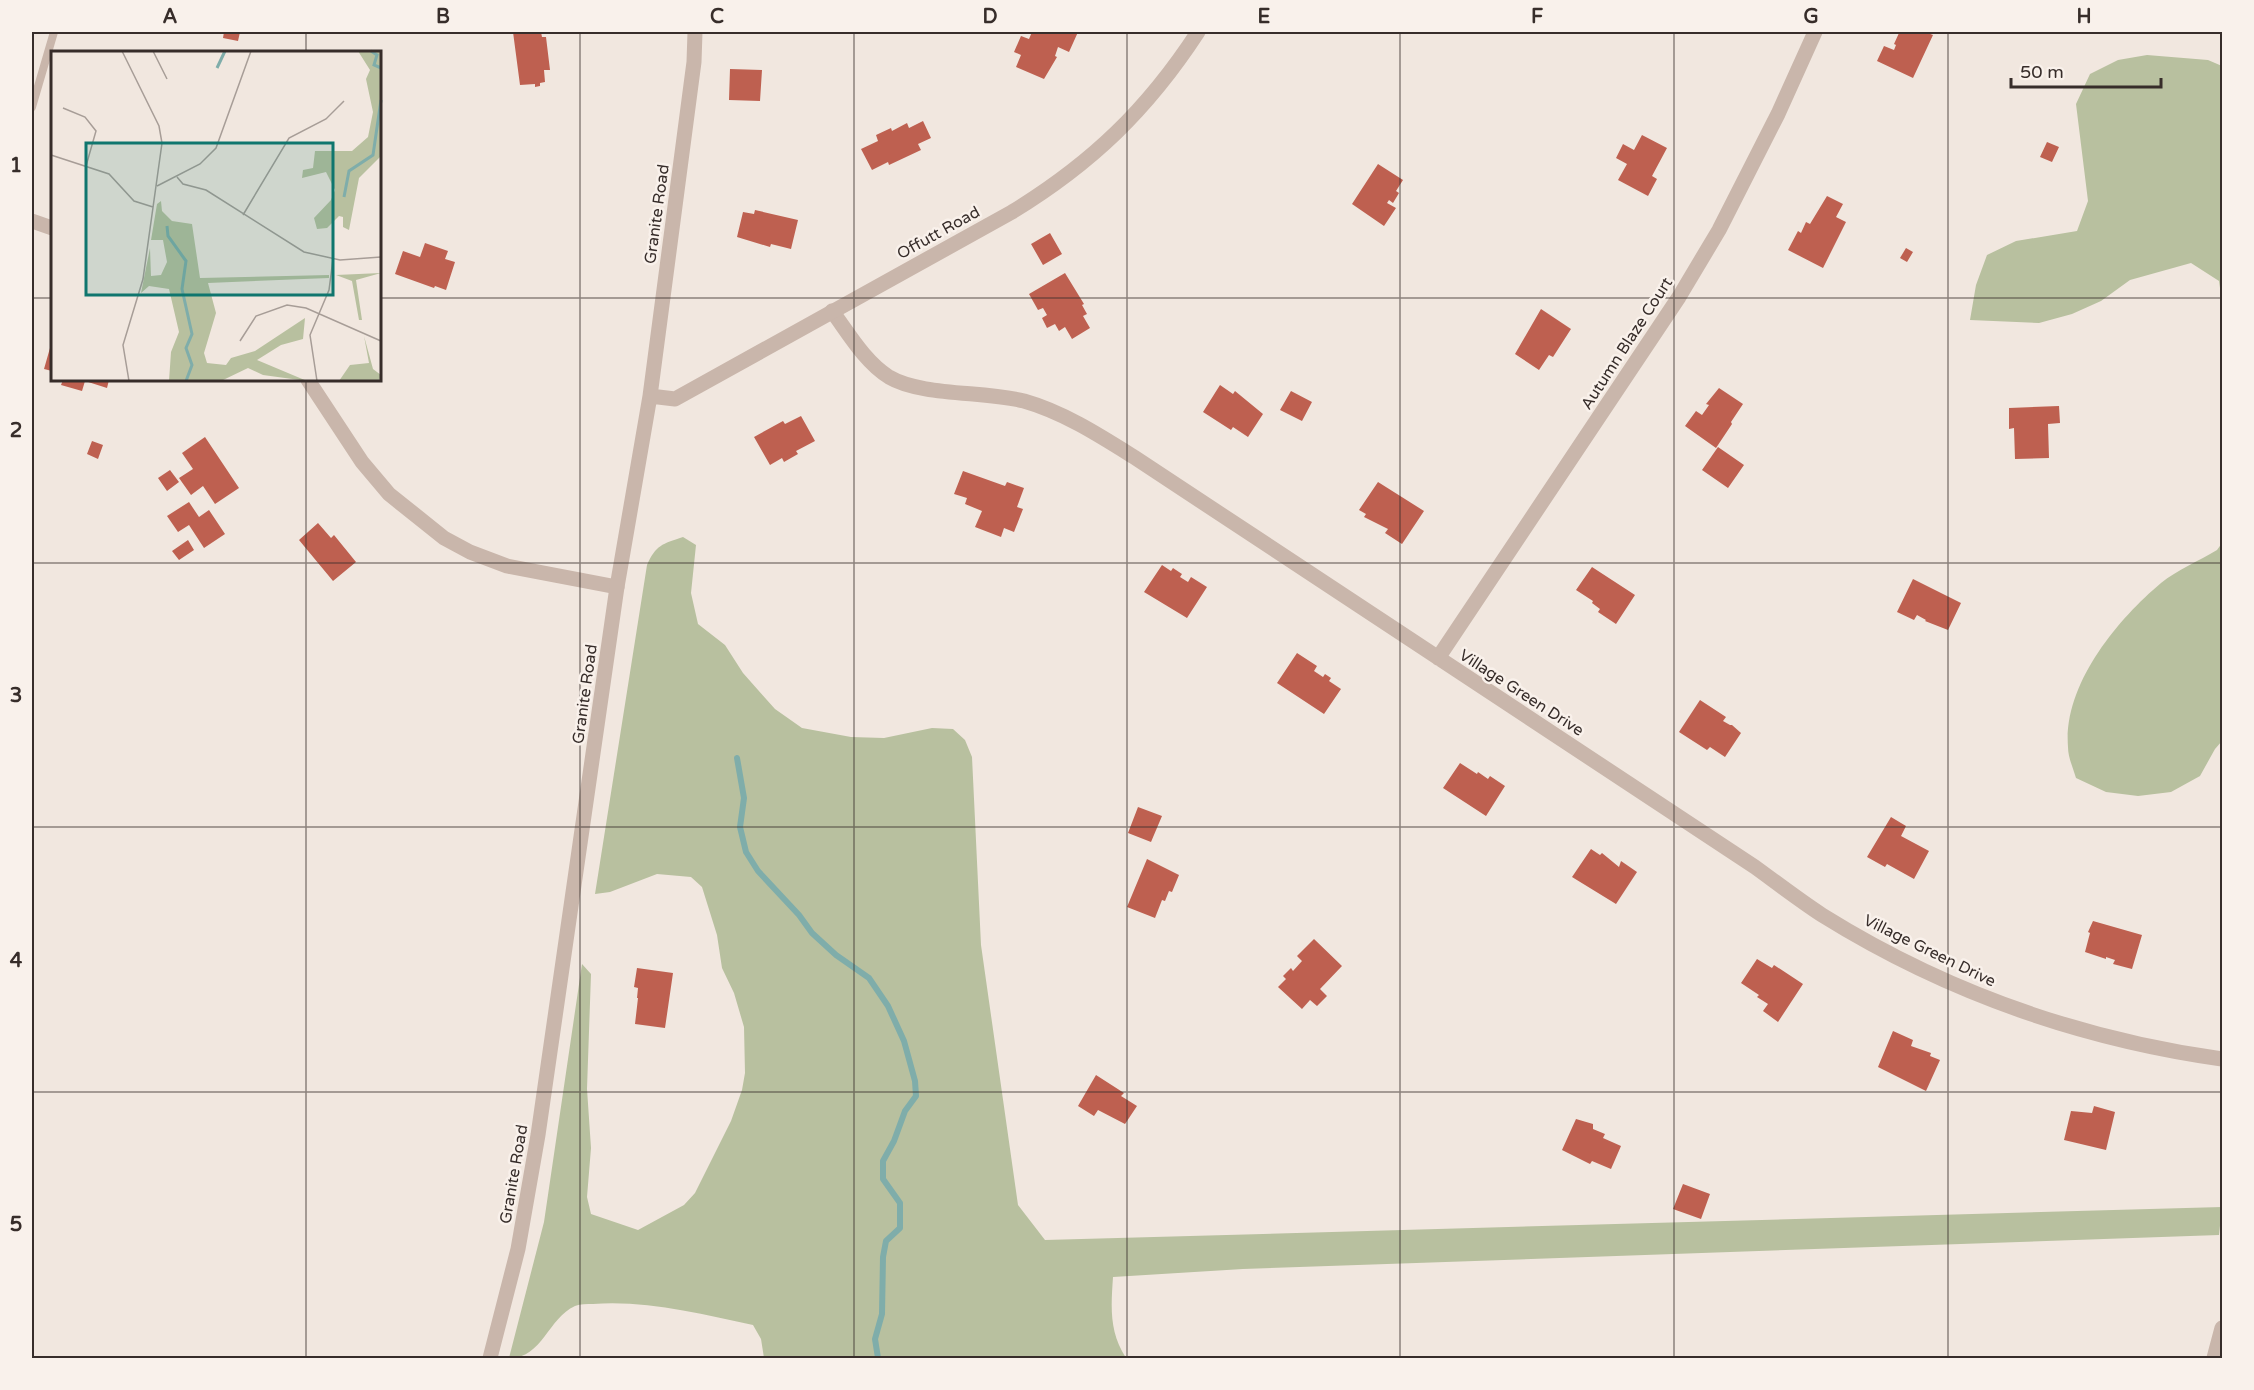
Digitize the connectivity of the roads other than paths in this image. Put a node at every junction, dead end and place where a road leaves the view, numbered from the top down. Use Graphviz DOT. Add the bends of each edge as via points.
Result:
graph roads {
  1 [pos="54,32"];
  2 [pos="695,32"];
  3 [pos="1198,32"];
  4 [pos="1815,32"];
  5 [pos="32,106"];
  6 [pos="32,221"];
  7 [pos="51,228"];
  8 [pos="832,311"];
  9 [pos="309,381"];
  10 [pos="650,396"];
  11 [pos="617,587"];
  12 [pos="1438,658"];
  13 [pos="2223,1059"];
  14 [pos="2223,1328"];
  15 [pos="490,1359"];
  16 [pos="2214,1359"];
  1 -- 5 [label="lane"];
  2 -- 10 [label="street, Granite Road"];
  3 -- 8 [label="street, Offutt Road" via="1130,120 1062,180 1012,212"];
  4 -- 12 [label="street, Autumn Blaze Court" via="1749,174 1696,268"];
  6 -- 7 [label="street"];
  8 -- 10 [label="street, Offutt Road" via="675,399"];
  8 -- 12 [label="street, Village Green Drive" via="864,355 889,377 925,389 1025,402 1093,431"];
  9 -- 11 [label="street" via="382,486 444,538 507,566"];
  10 -- 11 [label="street, Granite Road"];
  11 -- 15 [label="street, Granite Road" via="538,1135 518,1249"];
  12 -- 13 [label="street, Village Green Drive" via="1820,914 1900,959 1992,1000 2056,1022 2124,1042"];
  14 -- 16 [label="street"];
}
